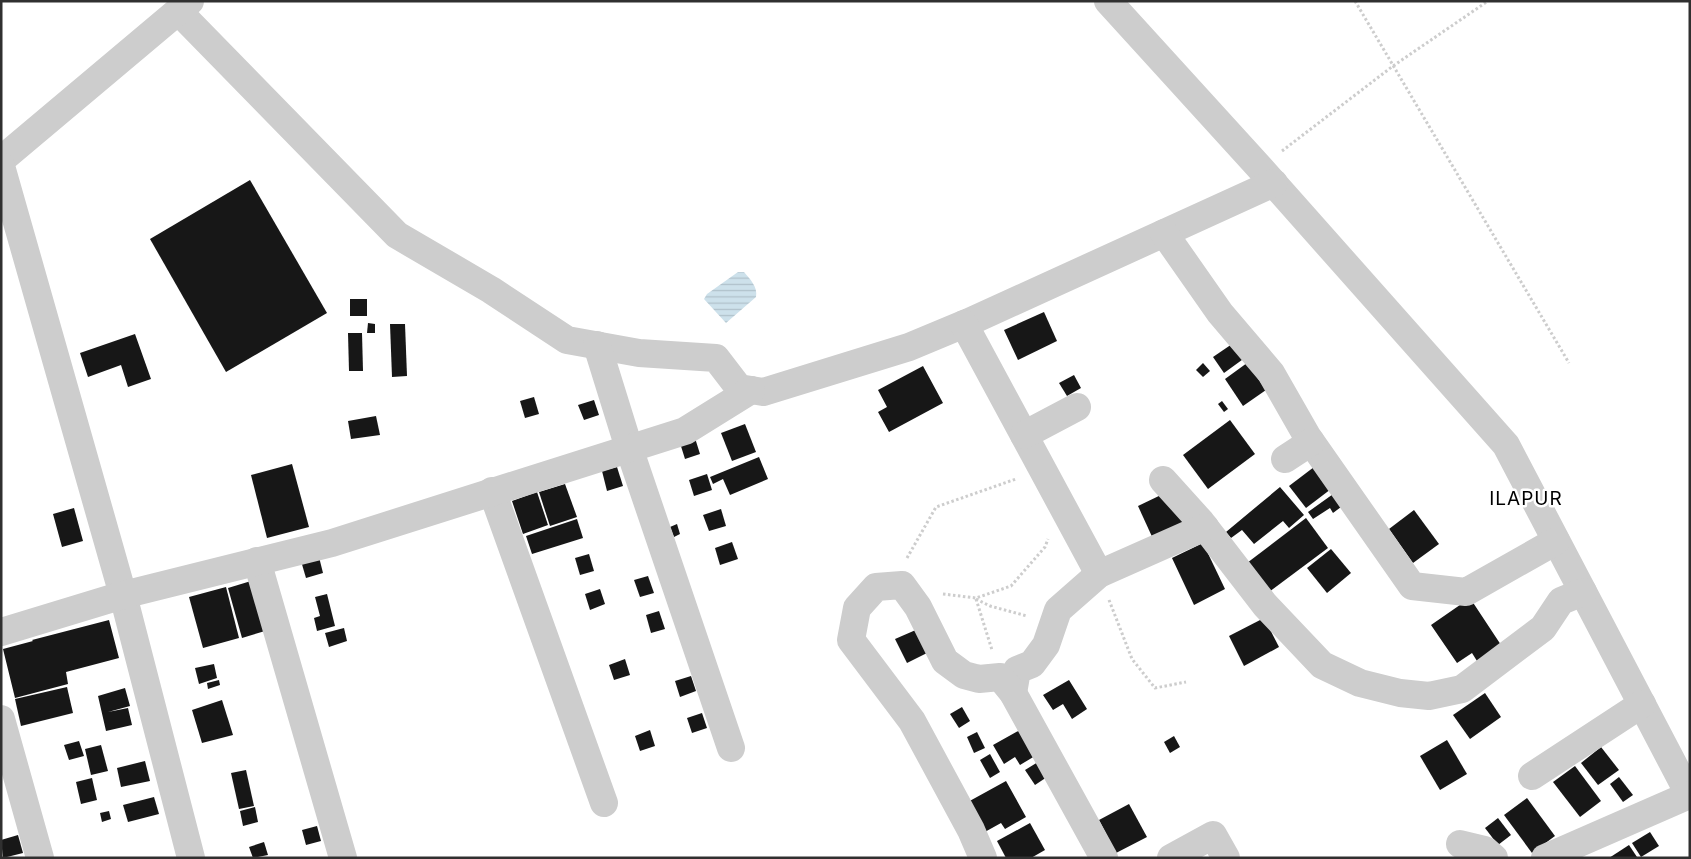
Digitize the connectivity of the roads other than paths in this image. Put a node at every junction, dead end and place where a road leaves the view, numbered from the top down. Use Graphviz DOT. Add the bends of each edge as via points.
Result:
graph roads {
  1 [pos="1108,1"];
  2 [pos="184,6"];
  3 [pos="1,160"];
  4 [pos="1,166"];
  5 [pos="1267,175"];
  6 [pos="1164,233"];
  7 [pos="964,324"];
  8 [pos="597,345"];
  9 [pos="751,390"];
  10 [pos="1077,407"];
  11 [pos="1028,442"];
  12 [pos="1311,442"];
  13 [pos="629,448"];
  14 [pos="1285,459"];
  15 [pos="1164,480"];
  16 [pos="492,491"];
  17 [pos="1205,527"];
  18 [pos="1556,540"];
  19 [pos="257,561"];
  20 [pos="1099,574"];
  21 [pos="1583,592"];
  22 [pos="123,595"];
  23 [pos="1,632"];
  24 [pos="1007,685"];
  25 [pos="1642,704"];
  26 [pos="1,719"];
  27 [pos="731,748"];
  28 [pos="1532,776"];
  29 [pos="1689,795"];
  30 [pos="604,803"];
  31 [pos="1460,844"];
  32 [pos="1592,849"];
  33 [pos="40,858"];
  34 [pos="191,858"];
  35 [pos="343,858"];
  36 [pos="983,858"];
  37 [pos="1104,858"];
  38 [pos="1171,858"];
  39 [pos="1226,858"];
  40 [pos="1494,858"];
  41 [pos="1545,858"];
  1 -- 5 [label="street"];
  2 -- 3 [label="street"];
  2 -- 8 [label="street" via="397,235 491,290 567,340"];
  4 -- 22 [label="street"];
  5 -- 6 [label="street"];
  5 -- 18 [label="street" via="1506,446"];
  6 -- 7 [label="street"];
  6 -- 12 [label="street" via="1220,313 1271,373"];
  7 -- 9 [label="street" via="908,346 763,392"];
  7 -- 11 [label="street"];
  8 -- 9 [label="street" via="639,353 716,358 738,388"];
  8 -- 13 [label="street"];
  9 -- 13 [label="street" via="685,431"];
  10 -- 11 [label="street"];
  11 -- 20 [label="street"];
  12 -- 14 [label="street"];
  12 -- 18 [label="street" via="1412,586 1466,592"];
  13 -- 16 [label="street"];
  13 -- 27 [label="street"];
  15 -- 17 [label="street"];
  16 -- 19 [label="street" via="332,543"];
  16 -- 30 [label="street"];
  17 -- 20 [label="street"];
  17 -- 21 [label="street" via="1265,604 1322,665 1360,683 1400,693 1429,696 1462,689 1543,628 1560,601"];
  18 -- 21 [label="street"];
  19 -- 22 [label="street"];
  19 -- 35 [label="street"];
  20 -- 24 [label="street" via="1058,610 1046,645 1032,664 1017,670"];
  21 -- 25 [label="street"];
  22 -- 23 [label="street"];
  22 -- 34 [label="street"];
  24 -- 36 [label="street" via="964,675 946,662 918,608 901,590 876,587 858,608 851,640 912,721"];
  24 -- 37 [label="street"];
  25 -- 28 [label="street"];
  25 -- 29 [label="street"];
  26 -- 33 [label="street"];
  29 -- 32 [label="street"];
  31 -- 40 [label="street" via="1485,850"];
  32 -- 41 [label="street"];
  38 -- 39 [label="street" via="1214,836"];
}
